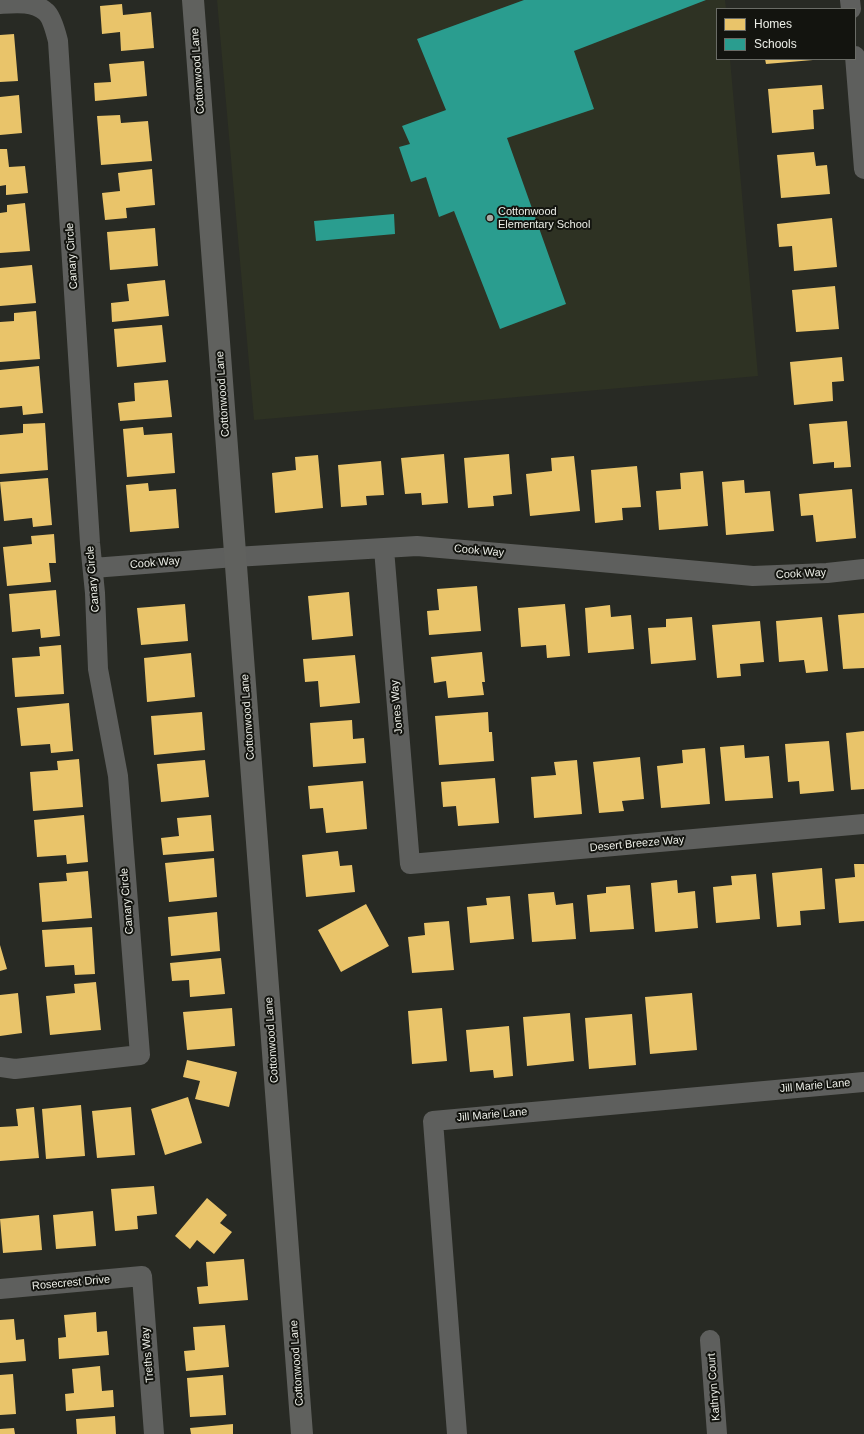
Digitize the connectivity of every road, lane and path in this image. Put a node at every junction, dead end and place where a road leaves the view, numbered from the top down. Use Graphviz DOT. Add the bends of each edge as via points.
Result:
graph roads {
  1 [pos="193,0"];
  2 [pos="0,4"];
  3 [pos="855,60"];
  4 [pos="864,169"];
  5 [pos="384,549"];
  6 [pos="235,557"];
  7 [pos="93,568"];
  8 [pos="864,569"];
  9 [pos="864,824"];
  10 [pos="410,864"];
  11 [pos="0,1067"];
  12 [pos="864,1082"];
  13 [pos="142,1276"];
  14 [pos="0,1289"];
  15 [pos="710,1340"];
  16 [pos="154,1434"];
  17 [pos="302,1434"];
  18 [pos="457,1434"];
  19 [pos="717,1434"];
  1 -- 6 [label="main road, Cottonwood Lane"];
  2 -- 7 [label="street, Canary Circle" via="20,2 47,12 58,41"];
  3 -- 4 [label="street"];
  5 -- 6 [label="street, Cook Way"];
  5 -- 8 [label="street, Cook Way" via="417,546 753,576"];
  5 -- 10 [label="street, Jones Way"];
  6 -- 7 [label="street, Cook Way"];
  6 -- 17 [label="main road, Cottonwood Lane"];
  7 -- 11 [label="street, Canary Circle" via="98,669 118,776 140,1055 15,1069"];
  9 -- 10 [label="street, Desert Breeze Way"];
  12 -- 18 [label="street, Jill Marie Lane" via="433,1121"];
  13 -- 14 [label="street, Rosecrest Drive"];
  13 -- 16 [label="street, Treths Way"];
  15 -- 19 [label="street, Kathryn Court"];
}
